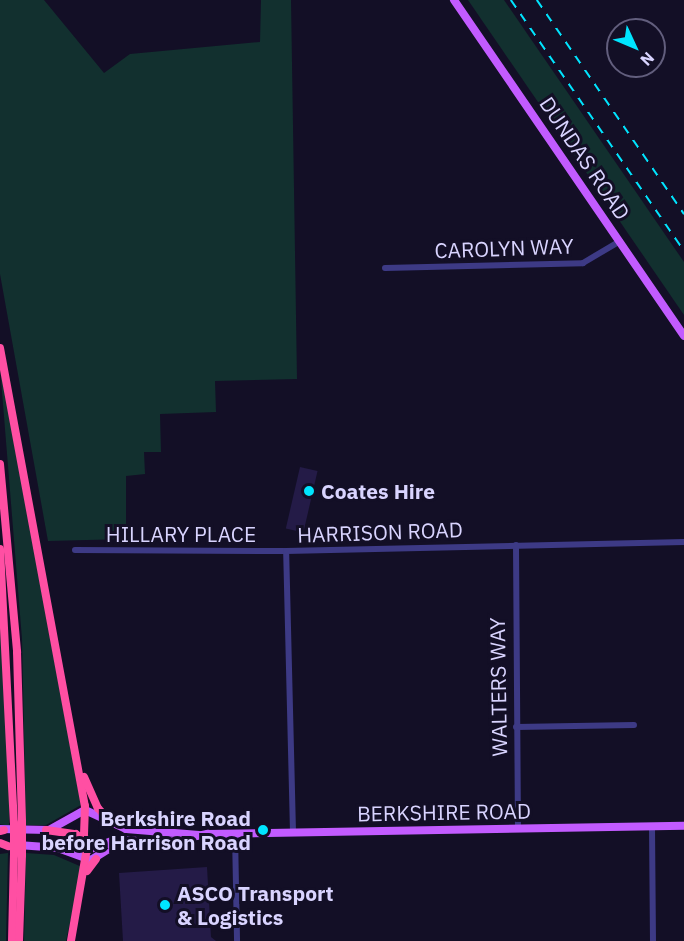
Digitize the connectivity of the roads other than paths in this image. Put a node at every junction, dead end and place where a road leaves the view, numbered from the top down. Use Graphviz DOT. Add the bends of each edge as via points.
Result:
graph roads {
  1 [pos="454,0"];
  2 [pos="620,241"];
  3 [pos="385,268"];
  4 [pos="684,336"];
  5 [pos="0,348"];
  6 [pos="0,464"];
  7 [pos="684,542"];
  8 [pos="516,545"];
  9 [pos="0,549"];
  10 [pos="75,550"];
  11 [pos="286,551"];
  12 [pos="634,724"];
  13 [pos="516,727"];
  14 [pos="79,766"];
  15 [pos="85,810"];
  16 [pos="18,823"];
  17 [pos="111,823"];
  18 [pos="684,826"];
  19 [pos="652,827"];
  20 [pos="518,829"];
  21 [pos="1,830"];
  22 [pos="46,830"];
  23 [pos="293,832"];
  24 [pos="235,834"];
  25 [pos="204,836"];
  26 [pos="82,838"];
  27 [pos="3,845"];
  28 [pos="48,845"];
  29 [pos="63,845"];
  30 [pos="18,855"];
  31 [pos="90,856"];
  32 [pos="12,941"];
  33 [pos="19,941"];
  34 [pos="71,941"];
  35 [pos="237,941"];
  36 [pos="653,941"];
  1 -- 2 [label="main road, DUNDAS ROAD"];
  2 -- 3 [label="street, CAROLYN WAY" via="583,263"];
  2 -- 4 [label="main road, DUNDAS ROAD"];
  5 -- 14 [label="highway"];
  6 -- 16 [label="highway" via="18,671"];
  7 -- 8 [label="street, HARRISON ROAD"];
  8 -- 11 [label="street, HARRISON ROAD"];
  8 -- 13 [label="street, WALTERS WAY"];
  9 -- 16 [label="highway"];
  10 -- 11 [label="street, HILLARY PLACE"];
  11 -- 23 [label="street, HARRISON ROAD"];
  12 -- 13 [label="street"];
  13 -- 20 [label="street, WALTERS WAY"];
  14 -- 15 [label="highway"];
  14 -- 17 [label="highway" via="98,808"];
  15 -- 17 [label="main road, BERKSHIRE ROAD"];
  15 -- 22 [label="main road"];
  15 -- 26 [label="highway"];
  16 -- 30 [label="highway, bridge"];
  17 -- 25 [label="main road, BERKSHIRE ROAD" via="137,831"];
  18 -- 19 [label="main road, BERKSHIRE ROAD"];
  19 -- 20 [label="main road, BERKSHIRE ROAD"];
  19 -- 36 [label="street"];
  20 -- 23 [label="main road, BERKSHIRE ROAD"];
  21 -- 22 [label="main road"];
  22 -- 26 [label="highway"];
  23 -- 24 [label="main road, BERKSHIRE ROAD"];
  24 -- 25 [label="main road, BERKSHIRE ROAD"];
  24 -- 35 [label="street"];
  25 -- 31 [label="main road, BERKSHIRE ROAD" via="169,842 123,841"];
  26 -- 29 [label="highway"];
  26 -- 31 [label="highway"];
  27 -- 28 [label="main road, BERKSHIRE ROAD"];
  28 -- 29 [label="main road, BERKSHIRE ROAD"];
  28 -- 31 [label="main road, BERKSHIRE ROAD"];
  29 -- 31 [label="main road, BERKSHIRE ROAD"];
  30 -- 32 [label="highway"];
  30 -- 33 [label="highway"];
  31 -- 34 [label="highway"];
}
